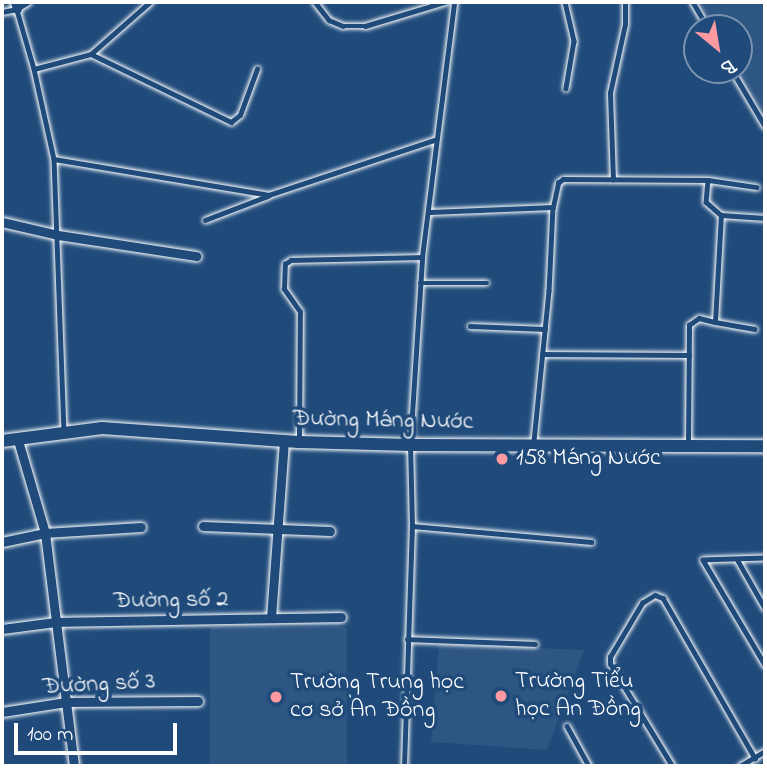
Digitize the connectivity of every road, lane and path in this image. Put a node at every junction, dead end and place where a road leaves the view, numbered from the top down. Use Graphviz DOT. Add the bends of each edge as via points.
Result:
graph roads {
  1 [pos="28,2"];
  2 [pos="150,2"];
  3 [pos="314,2"];
  4 [pos="445,2"];
  5 [pos="454,2"];
  6 [pos="565,2"];
  7 [pos="625,2"];
  8 [pos="15,6"];
  9 [pos="2,12"];
  10 [pos="91,54"];
  11 [pos="34,69"];
  12 [pos="257,69"];
  13 [pos="740,84"];
  14 [pos="566,88"];
  15 [pos="765,126"];
  16 [pos="434,140"];
  17 [pos="54,159"];
  18 [pos="613,180"];
  19 [pos="708,180"];
  20 [pos="756,187"];
  21 [pos="269,195"];
  22 [pos="553,207"];
  23 [pos="430,212"];
  24 [pos="721,215"];
  25 [pos="765,218"];
  26 [pos="205,220"];
  27 [pos="2,222"];
  28 [pos="58,235"];
  29 [pos="196,256"];
  30 [pos="422,257"];
  31 [pos="420,283"];
  32 [pos="487,283"];
  33 [pos="715,322"];
  34 [pos="470,326"];
  35 [pos="545,329"];
  36 [pos="754,329"];
  37 [pos="542,354"];
  38 [pos="689,355"];
  39 [pos="64,431"];
  40 [pos="17,437"];
  41 [pos="2,441"];
  42 [pos="285,441"];
  43 [pos="299,442"];
  44 [pos="534,444"];
  45 [pos="410,445"];
  46 [pos="765,446"];
  47 [pos="688,447"];
  48 [pos="203,526"];
  49 [pos="412,526"];
  50 [pos="141,527"];
  51 [pos="278,529"];
  52 [pos="330,531"];
  53 [pos="45,533"];
  54 [pos="2,542"];
  55 [pos="591,542"];
  56 [pos="765,558"];
  57 [pos="737,559"];
  58 [pos="765,608"];
  59 [pos="341,617"];
  60 [pos="271,618"];
  61 [pos="56,622"];
  62 [pos="2,629"];
  63 [pos="407,639"];
  64 [pos="536,644"];
  65 [pos="765,665"];
  66 [pos="198,701"];
  67 [pos="66,702"];
  68 [pos="2,712"];
  69 [pos="567,726"];
  70 [pos="765,751"];
  71 [pos="755,758"];
  72 [pos="74,766"];
  73 [pos="404,766"];
  74 [pos="589,766"];
  75 [pos="672,766"];
  76 [pos="743,766"];
  1 -- 8 [label="lane"];
  2 -- 10 [label="lane"];
  3 -- 4 [label="lane" via="329,20 365,26"];
  5 -- 16 [label="lane"];
  6 -- 14 [label="lane" via="574,41"];
  7 -- 18 [label="lane" via="625,24 610,93"];
  8 -- 9 [label="lane"];
  8 -- 11 [label="lane"];
  10 -- 11 [label="lane"];
  10 -- 12 [label="lane" via="231,122 240,115"];
  11 -- 17 [label="lane"];
  13 -- 15 [label="lane"];
  16 -- 21 [label="lane"];
  16 -- 23 [label="lane"];
  17 -- 21 [label="lane"];
  17 -- 28 [label="lane"];
  18 -- 19 [label="lane"];
  18 -- 22 [label="lane" via="563,179"];
  19 -- 20 [label="lane"];
  19 -- 24 [label="lane" via="706,202"];
  21 -- 26 [label="lane"];
  22 -- 23 [label="lane"];
  22 -- 35 [label="lane"];
  23 -- 30 [label="lane"];
  24 -- 25 [label="lane"];
  24 -- 33 [label="lane"];
  27 -- 28 [label="street"];
  28 -- 29 [label="street"];
  28 -- 39 [label="lane"];
  30 -- 31 [label="lane"];
  30 -- 43 [label="lane" via="292,260 285,264 284,289 300,312"];
  31 -- 32 [label="lane"];
  31 -- 45 [label="lane"];
  33 -- 36 [label="lane"];
  33 -- 38 [label="lane" via="691,321"];
  34 -- 35 [label="lane"];
  35 -- 37 [label="lane"];
  37 -- 38 [label="lane"];
  37 -- 44 [label="lane"];
  38 -- 47 [label="lane"];
  39 -- 40 [label="main road, Đường Máng Nước"];
  39 -- 42 [label="main road, Đường Máng Nước" via="102,428"];
  40 -- 41 [label="main road, Đường Máng Nước"];
  40 -- 53 [label="street"];
  42 -- 43 [label="main road, Đường Máng Nước"];
  42 -- 51 [label="street"];
  43 -- 45 [label="main road, Đường Máng Nước"];
  44 -- 45 [label="main road, Đường Máng Nước"];
  44 -- 47 [label="main road, Đường Máng Nước"];
  45 -- 49 [label="lane"];
  46 -- 47 [label="main road, Đường Máng Nước"];
  48 -- 51 [label="street"];
  49 -- 55 [label="lane"];
  49 -- 63 [label="lane"];
  50 -- 53 [label="street"];
  51 -- 52 [label="street"];
  51 -- 60 [label="street"];
  53 -- 54 [label="street"];
  53 -- 61 [label="street"];
  56 -- 57 [label="lane"];
  57 -- 58 [label="lane"];
  57 -- 65 [label="lane" via="703,560"];
  59 -- 60 [label="street, Đường số 2"];
  60 -- 61 [label="street, Đường số 2"];
  61 -- 62 [label="street, Đường số 2"];
  61 -- 67 [label="street"];
  63 -- 64 [label="lane"];
  63 -- 73 [label="lane"];
  66 -- 67 [label="street, Đường số 3"];
  67 -- 68 [label="street, Đường số 3"];
  67 -- 72 [label="street"];
  69 -- 74 [label="lane"];
  70 -- 71 [label="lane"];
  71 -- 75 [label="lane" via="663,598 655,595 642,603 610,664"];
  71 -- 76 [label="lane"];
}
